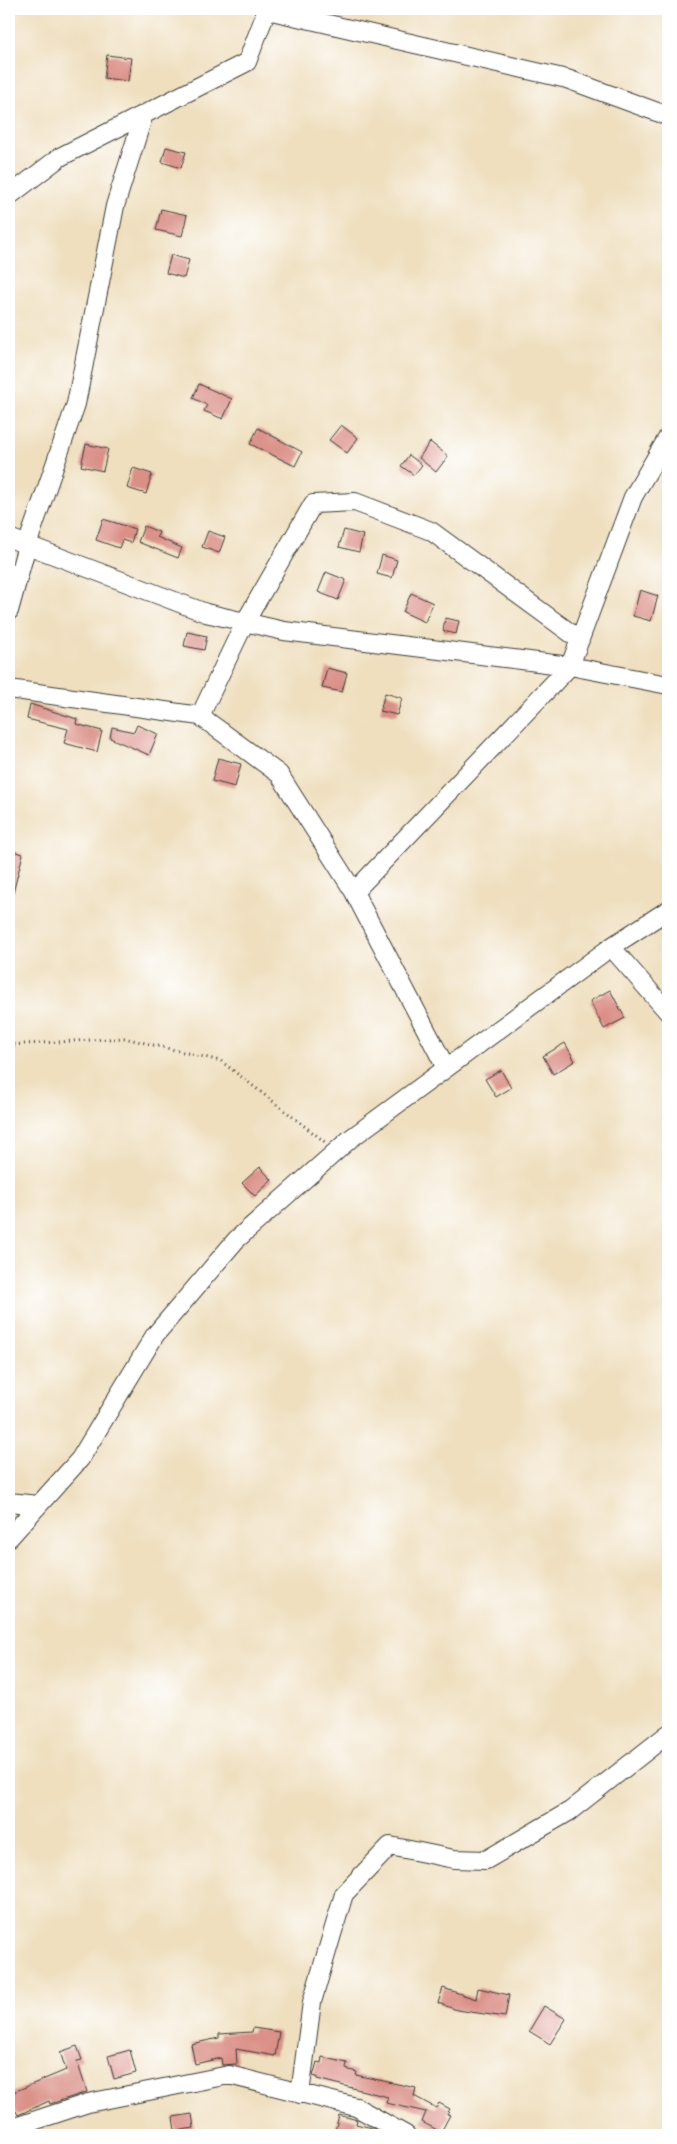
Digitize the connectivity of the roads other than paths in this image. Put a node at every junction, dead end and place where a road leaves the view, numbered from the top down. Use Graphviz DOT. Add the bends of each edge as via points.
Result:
graph roads {
  1 [pos="265,9"];
  2 [pos="144,114"];
  3 [pos="668,116"];
  4 [pos="9,196"];
  5 [pos="668,437"];
  6 [pos="9,538"];
  7 [pos="27,545"];
  8 [pos="9,611"];
  9 [pos="245,622"];
  10 [pos="580,640"];
  11 [pos="570,666"];
  12 [pos="668,686"];
  13 [pos="9,689"];
  14 [pos="200,716"];
  15 [pos="354,892"];
  16 [pos="668,910"];
  17 [pos="611,947"];
  18 [pos="668,1012"];
  19 [pos="446,1068"];
  20 [pos="9,1502"];
  21 [pos="38,1505"];
  22 [pos="9,1538"];
  23 [pos="668,1734"];
  24 [pos="300,2094"];
  25 [pos="9,2129"];
  26 [pos="406,2135"];
  1 -- 2 [label="street" via="247,62"];
  1 -- 3 [label="street" via="567,79"];
  2 -- 4 [label="street" via="60,157"];
  2 -- 7 [label="street" via="115,206 76,404"];
  5 -- 10 [label="street" via="633,497"];
  6 -- 7 [label="street"];
  7 -- 8 [label="street"];
  7 -- 9 [label="street" via="206,613"];
  9 -- 10 [label="street" via="313,504 355,502 431,531"];
  9 -- 11 [label="street" via="284,631"];
  9 -- 14 [label="street"];
  10 -- 11 [label="street"];
  11 -- 12 [label="street"];
  11 -- 15 [label="street"];
  13 -- 14 [label="street"];
  14 -- 15 [label="street" via="279,774"];
  15 -- 19 [label="street"];
  16 -- 17 [label="street"];
  17 -- 18 [label="street"];
  17 -- 19 [label="street"];
  19 -- 21 [label="street" via="337,1151 236,1240 155,1335 80,1459"];
  20 -- 21 [label="street"];
  21 -- 22 [label="street"];
  23 -- 24 [label="street" via="570,1811 486,1860 454,1859 390,1846 344,1894 312,2002"];
  24 -- 25 [label="street" via="229,2074 88,2103"];
  24 -- 26 [label="street" via="356,2107"];
}
